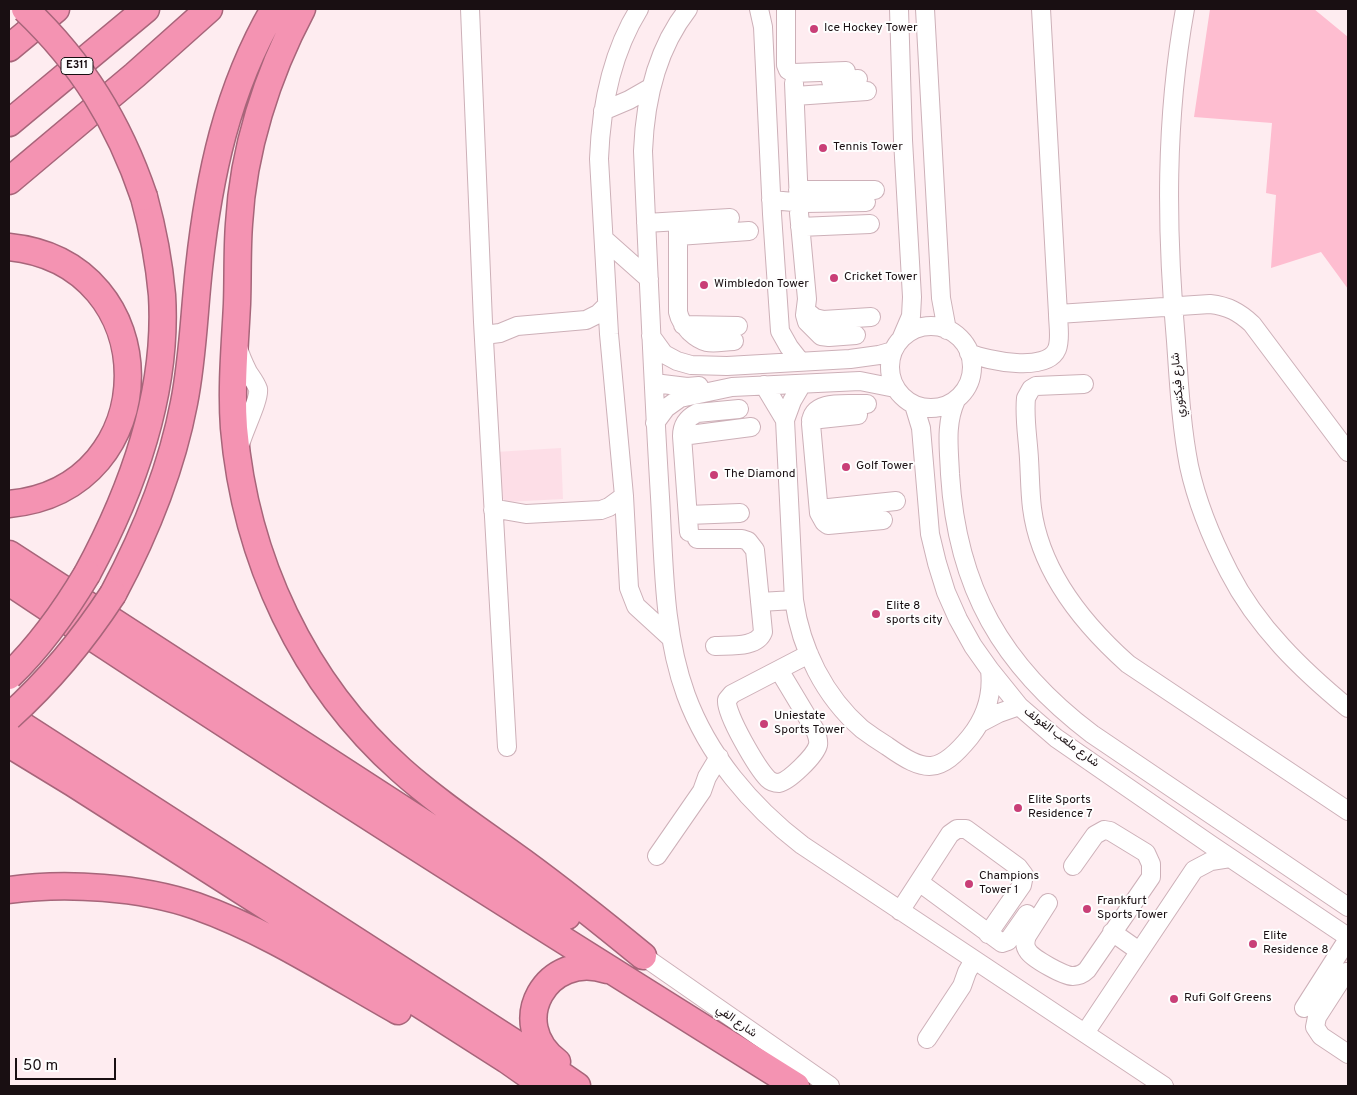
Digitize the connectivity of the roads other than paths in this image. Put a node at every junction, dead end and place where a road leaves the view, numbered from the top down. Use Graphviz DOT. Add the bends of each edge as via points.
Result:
graph roads {
  1 [pos="25,9"];
  2 [pos="56,9"];
  3 [pos="146,9"];
  4 [pos="209,9"];
  5 [pos="274,9"];
  6 [pos="302,9"];
  7 [pos="470,9"];
  8 [pos="688,9"];
  9 [pos="759,9"];
  10 [pos="899,9"];
  11 [pos="925,9"];
  12 [pos="1041,9"];
  13 [pos="1185,9"];
  14 [pos="634,12"];
  15 [pos="787,17"];
  16 [pos="763,27"];
  17 [pos="9,48"];
  18 [pos="650,88"];
  19 [pos="766,90"];
  20 [pos="794,90"];
  21 [pos="604,111"];
  22 [pos="9,123"];
  23 [pos="9,181"];
  24 [pos="772,207"];
  25 [pos="799,208"];
  26 [pos="730,218"];
  27 [pos="646,223"];
  28 [pos="678,229"];
  29 [pos="750,231"];
  30 [pos="604,239"];
  31 [pos="9,247"];
  32 [pos="649,279"];
  33 [pos="607,305"];
  34 [pos="1172,306"];
  35 [pos="806,311"];
  36 [pos="1058,314"];
  37 [pos="871,317"];
  38 [pos="586,320"];
  39 [pos="483,329"];
  40 [pos="948,330"];
  41 [pos="780,331"];
  42 [pos="736,333"];
  43 [pos="609,334"];
  44 [pos="856,335"];
  45 [pos="651,336"];
  46 [pos="898,344"];
  47 [pos="969,353"];
  48 [pos="800,361"];
  49 [pos="1003,362"];
  50 [pos="762,364"];
  51 [pos="727,366"];
  52 [pos="969,381"];
  53 [pos="654,382"];
  54 [pos="802,384"];
  55 [pos="1084,384"];
  56 [pos="764,386"];
  57 [pos="732,387"];
  58 [pos="895,388"];
  59 [pos="956,400"];
  60 [pos="914,405"];
  61 [pos="739,409"];
  62 [pos="869,409"];
  63 [pos="785,420"];
  64 [pos="656,423"];
  65 [pos="750,427"];
  66 [pos="682,436"];
  67 [pos="1348,452"];
  68 [pos="624,496"];
  69 [pos="896,501"];
  70 [pos="9,504"];
  71 [pos="601,510"];
  72 [pos="819,511"];
  73 [pos="740,513"];
  74 [pos="688,515"];
  75 [pos="790,516"];
  76 [pos="493,517"];
  77 [pos="883,520"];
  78 [pos="626,528"];
  79 [pos="748,529"];
  80 [pos="662,534"];
  81 [pos="693,536"];
  82 [pos="9,554"];
  83 [pos="9,582"];
  84 [pos="794,600"];
  85 [pos="760,602"];
  86 [pos="671,638"];
  87 [pos="715,646"];
  88 [pos="809,654"];
  89 [pos="779,670"];
  90 [pos="990,670"];
  91 [pos="171,675"];
  92 [pos="9,676"];
  93 [pos="1019,706"];
  94 [pos="1348,708"];
  95 [pos="9,717"];
  96 [pos="980,723"];
  97 [pos="9,744"];
  98 [pos="507,747"];
  99 [pos="719,757"];
  100 [pos="1101,769"];
  101 [pos="78,774"];
  102 [pos="764,774"];
  103 [pos="740,787"];
  104 [pos="1174,789"];
  105 [pos="702,791"];
  106 [pos="1348,811"];
  107 [pos="1190,831"];
  108 [pos="658,856"];
  109 [pos="1230,858"];
  110 [pos="1073,866"];
  111 [pos="1194,870"];
  112 [pos="919,882"];
  113 [pos="9,890"];
  114 [pos="1048,903"];
  115 [pos="1348,907"];
  116 [pos="900,911"];
  117 [pos="1024,913"];
  118 [pos="1112,932"];
  119 [pos="994,938"];
  120 [pos="1348,938"];
  121 [pos="1139,951"];
  122 [pos="643,956"];
  123 [pos="978,962"];
  124 [pos="1342,970"];
  125 [pos="613,972"];
  126 [pos="1304,1008"];
  127 [pos="1085,1033"];
  128 [pos="927,1039"];
  129 [pos="1348,1054"];
  130 [pos="538,1086"];
  131 [pos="544,1086"];
  132 [pos="577,1086"];
  133 [pos="586,1086"];
  134 [pos="796,1086"];
  135 [pos="830,1086"];
  136 [pos="1164,1086"];
  1 -- 92 [label="highway, bridge" via="66,53 101,101 126,148 144,198 156,246 162,321 156,384 144,439 133,477 108,536 58,619"];
  2 -- 17 [label="highway"];
  3 -- 22 [label="highway, E311"];
  4 -- 23 [label="highway"];
  5 -- 95 [label="highway, bridge" via="243,72 216,155 202,239 190,370 168,469 144,533 113,594 67,658"];
  6 -- 122 [label="highway" via="281,52 260,110 246,168 239,224 233,396 238,458 249,518 268,576 312,666 342,708 379,750 421,788 543,877"];
  7 -- 39 [label="street"];
  8 -- 18 [label="street" via="662,52"];
  9 -- 16 [label="street"];
  10 -- 46 [label="street" via="912,297 911,316"];
  11 -- 40 [label="street" via="941,298"];
  12 -- 36 [label="street"];
  13 -- 34 [label="street, شارع فيكتوري" via="1172,101 1168,160"];
  14 -- 21 [label="street" via="614,61"];
  15 -- 16 [label="street"];
  15 -- 20 [label="street" via="786,66 790,72 857,80"];
  16 -- 19 [label="street"];
  18 -- 21 [label="street"];
  18 -- 27 [label="street" via="642,151"];
  19 -- 20 [label="street"];
  19 -- 24 [label="street"];
  20 -- 25 [label="street"];
  21 -- 30 [label="street" via="599,159"];
  24 -- 25 [label="street"];
  24 -- 41 [label="street"];
  25 -- 25 [label="street" via="869,207"];
  25 -- 35 [label="street"];
  26 -- 28 [label="street"];
  27 -- 28 [label="street"];
  27 -- 32 [label="street"];
  28 -- 29 [label="street"];
  28 -- 42 [label="street" via="678,312 683,325"];
  30 -- 32 [label="street"];
  30 -- 33 [label="street"];
  31 -- 70 [label="highway" via="51,257 90,283 117,322 128,368 128,392 122,415 100,457 64,487 34,500"];
  32 -- 45 [label="street"];
  33 -- 38 [label="street"];
  33 -- 43 [label="street"];
  34 -- 36 [label="street"];
  34 -- 67 [label="street" via="1222,306 1243,316"];
  34 -- 94 [label="street, شارع فيكتوري" via="1189,467 1214,539 1230,574 1268,630 1290,656"];
  35 -- 37 [label="street" via="823,320"];
  35 -- 44 [label="street" via="807,322 821,336"];
  36 -- 49 [label="street" via="1058,342 1053,355 1040,361"];
  38 -- 39 [label="street" via="517,326 504,323"];
  38 -- 43 [label="street"];
  39 -- 76 [label="street"];
  40 -- 46 [label="street" via="936,326 912,330"];
  40 -- 47 [label="street" via="960,338"];
  41 -- 48 [label="street"];
  41 -- 50 [label="street"];
  43 -- 68 [label="street"];
  45 -- 51 [label="street" via="659,348 677,361 691,365"];
  45 -- 53 [label="street"];
  46 -- 48 [label="street" via="879,355"];
  46 -- 58 [label="street" via="890,370"];
  47 -- 49 [label="street"];
  47 -- 52 [label="street" via="972,370"];
  48 -- 50 [label="street"];
  49 -- 52 [label="street"];
  50 -- 51 [label="street"];
  51 -- 53 [label="street" via="676,373"];
  52 -- 59 [label="street"];
  53 -- 57 [label="street" via="687,387"];
  53 -- 64 [label="street"];
  54 -- 56 [label="street"];
  54 -- 58 [label="street" via="860,381"];
  54 -- 63 [label="street"];
  55 -- 106 [label="street" via="1036,386 1026,398 1032,510 1040,543 1067,597 1085,622 1128,664"];
  56 -- 57 [label="street"];
  56 -- 63 [label="street"];
  57 -- 64 [label="street" via="680,398 666,408"];
  58 -- 60 [label="street"];
  59 -- 60 [label="street" via="936,408"];
  59 -- 104 [label="street, شارع ملعب الغولف" via="948,423 948,434 956,524 970,577 993,626 1026,673 1068,716"];
  60 -- 90 [label="street, شارع ملعب الغولف" via="921,428 930,534 936,563 958,619"];
  61 -- 66 [label="street" via="691,415"];
  62 -- 72 [label="street" via="825,406 817,409 811,420"];
  63 -- 75 [label="street"];
  64 -- 80 [label="street"];
  65 -- 66 [label="street"];
  66 -- 74 [label="street"];
  68 -- 71 [label="street"];
  68 -- 78 [label="street"];
  69 -- 72 [label="street"];
  71 -- 76 [label="street" via="526,514 503,510"];
  71 -- 78 [label="street"];
  72 -- 75 [label="street"];
  72 -- 77 [label="street" via="828,524"];
  73 -- 74 [label="street"];
  74 -- 81 [label="street"];
  75 -- 84 [label="street"];
  76 -- 98 [label="street"];
  78 -- 86 [label="street" via="630,594 636,606"];
  79 -- 81 [label="street"];
  80 -- 81 [label="street"];
  80 -- 86 [label="street"];
  81 -- 85 [label="street" via="742,539 752,545"];
  82 -- 91 [label="highway, bridge"];
  83 -- 91 [label="highway, bridge"];
  84 -- 85 [label="street"];
  84 -- 88 [label="street"];
  85 -- 87 [label="street" via="763,632 759,639 752,643"];
  86 -- 99 [label="street" via="686,695"];
  88 -- 89 [label="street"];
  88 -- 96 [label="street" via="824,684 849,716 863,730 914,764 934,766 952,758"];
  89 -- 102 [label="street" via="732,694 727,704 743,740"];
  89 -- 102 [label="street" via="815,730 818,745 813,755 784,782 769,780"];
  90 -- 93 [label="street, شارع ملعب الغولف"];
  90 -- 96 [label="street" via="989,703"];
  91 -- 122 [label="highway" via="569,917"];
  91 -- 125 [label="highway"];
  93 -- 96 [label="street"];
  93 -- 100 [label="street, شارع ملعب الغولف" via="1056,738"];
  95 -- 101 [label="highway"];
  97 -- 101 [label="highway"];
  99 -- 103 [label="street"];
  99 -- 105 [label="street"];
  100 -- 104 [label="street" via="1113,770 1159,799 1168,797"];
  100 -- 107 [label="street, شارع ملعب الغولف"];
  101 -- 131 [label="highway"];
  101 -- 132 [label="highway" via="513,1042"];
  102 -- 103 [label="street"];
  103 -- 105 [label="street" via="722,783"];
  103 -- 116 [label="street" via="761,811 802,845"];
  104 -- 115 [label="street, شارع ملعب الغولف"];
  105 -- 108 [label="street"];
  107 -- 109 [label="street, شارع ملعب الغولف"];
  107 -- 111 [label="street"];
  109 -- 111 [label="street" via="1211,861"];
  109 -- 120 [label="street, شارع ملعب الغولف"];
  110 -- 118 [label="street" via="1094,835 1104,830 1115,833 1149,858 1150,877"];
  111 -- 121 [label="street"];
  112 -- 116 [label="street"];
  112 -- 119 [label="street"];
  112 -- 119 [label="street" via="953,831 962,828 1018,866 1024,875 1022,886"];
  113 -- 130 [label="highway" via="64,886 135,891 195,906 260,933 489,1062"];
  114 -- 118 [label="street" via="1027,936 1026,948 1031,955 1065,975 1079,976 1087,970"];
  116 -- 123 [label="street"];
  117 -- 119 [label="street" via="1008,941 1004,943"];
  118 -- 121 [label="street"];
  120 -- 124 [label="street"];
  121 -- 127 [label="street"];
  122 -- 135 [label="street, شارع الفي"];
  123 -- 127 [label="street"];
  123 -- 128 [label="street" via="974,976 962,986"];
  124 -- 126 [label="street"];
  124 -- 129 [label="street" via="1315,1027 1321,1036"];
  125 -- 133 [label="highway" via="586,966 560,973 546,984 534,1008 535,1035 543,1051"];
  125 -- 134 [label="highway"];
  127 -- 136 [label="street"];
}
